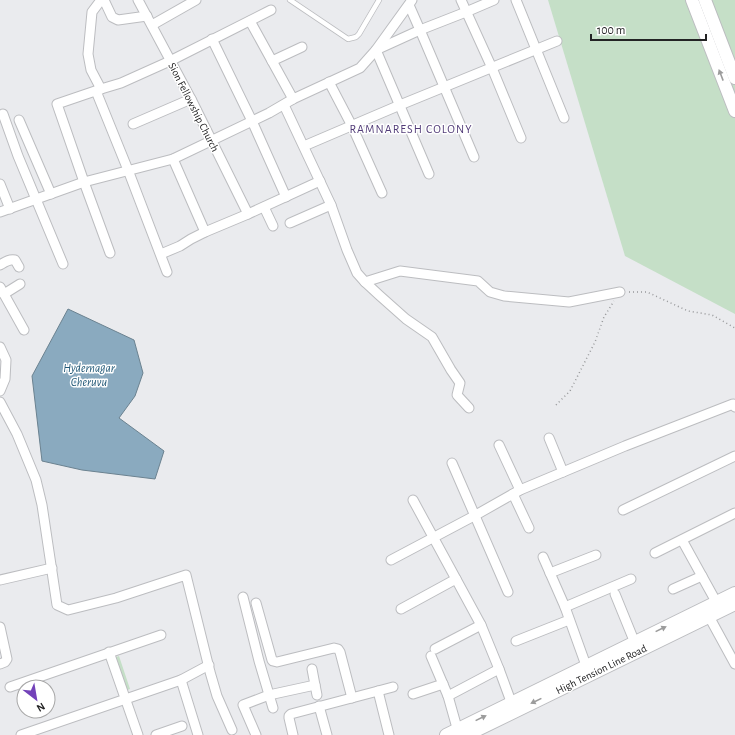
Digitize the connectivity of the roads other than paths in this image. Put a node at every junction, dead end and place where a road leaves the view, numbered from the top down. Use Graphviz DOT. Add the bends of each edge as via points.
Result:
graph roads {
  1 [pos="103,0"];
  2 [pos="138,0"];
  3 [pos="196,0"];
  4 [pos="290,0"];
  5 [pos="379,0"];
  6 [pos="461,0"];
  7 [pos="494,0"];
  8 [pos="516,0"];
  9 [pos="692,0"];
  10 [pos="705,0"];
  11 [pos="410,2"];
  12 [pos="271,10"];
  13 [pos="466,12"];
  14 [pos="147,16"];
  15 [pos="250,21"];
  16 [pos="152,25"];
  17 [pos="420,30"];
  18 [pos="212,39"];
  19 [pos="558,41"];
  20 [pos="302,46"];
  21 [pos="376,50"];
  22 [pos="536,50"];
  23 [pos="170,60"];
  24 [pos="272,61"];
  25 [pos="492,68"];
  26 [pos="735,78"];
  27 [pos="329,82"];
  28 [pos="445,88"];
  29 [pos="98,90"];
  30 [pos="191,99"];
  31 [pos="293,99"];
  32 [pos="284,105"];
  33 [pos="400,105"];
  34 [pos="735,111"];
  35 [pos="3,114"];
  36 [pos="564,118"];
  37 [pos="19,120"];
  38 [pos="252,121"];
  39 [pos="133,124"];
  40 [pos="352,126"];
  41 [pos="521,138"];
  42 [pos="212,140"];
  43 [pos="304,146"];
  44 [pos="474,157"];
  45 [pos="173,159"];
  46 [pos="128,170"];
  47 [pos="430,174"];
  48 [pos="320,181"];
  49 [pos="84,182"];
  50 [pos="0,184"];
  51 [pos="382,193"];
  52 [pos="51,194"];
  53 [pos="286,197"];
  54 [pos="36,199"];
  55 [pos="331,205"];
  56 [pos="264,207"];
  57 [pos="10,209"];
  58 [pos="0,212"];
  59 [pos="248,214"];
  60 [pos="290,223"];
  61 [pos="273,226"];
  62 [pos="205,232"];
  63 [pos="110,253"];
  64 [pos="161,254"];
  65 [pos="63,264"];
  66 [pos="0,265"];
  67 [pos="19,267"];
  68 [pos="167,272"];
  69 [pos="365,282"];
  70 [pos="20,284"];
  71 [pos="2,291"];
  72 [pos="620,292"];
  73 [pos="24,330"];
  74 [pos="0,347"];
  75 [pos="0,390"];
  76 [pos="0,402"];
  77 [pos="734,405"];
  78 [pos="469,408"];
  79 [pos="549,438"];
  80 [pos="499,445"];
  81 [pos="735,456"];
  82 [pos="452,463"];
  83 [pos="563,472"];
  84 [pos="516,492"];
  85 [pos="412,500"];
  86 [pos="623,510"];
  87 [pos="733,514"];
  88 [pos="474,516"];
  89 [pos="735,524"];
  90 [pos="529,528"];
  91 [pos="433,537"];
  92 [pos="682,540"];
  93 [pos="655,553"];
  94 [pos="596,555"];
  95 [pos="542,557"];
  96 [pos="391,560"];
  97 [pos="52,568"];
  98 [pos="550,573"];
  99 [pos="702,576"];
  100 [pos="456,579"];
  101 [pos="631,579"];
  102 [pos="0,580"];
  103 [pos="673,590"];
  104 [pos="508,592"];
  105 [pos="735,593"];
  106 [pos="615,594"];
  107 [pos="243,597"];
  108 [pos="256,603"];
  109 [pos="735,604"];
  110 [pos="565,607"];
  111 [pos="718,607"];
  112 [pos="401,609"];
  113 [pos="706,612"];
  114 [pos="570,620"];
  115 [pos="481,625"];
  116 [pos="0,628"];
  117 [pos="161,635"];
  118 [pos="516,641"];
  119 [pos="636,647"];
  120 [pos="109,652"];
  121 [pos="0,664"];
  122 [pos="735,664"];
  123 [pos="209,665"];
  124 [pos="499,669"];
  125 [pos="312,670"];
  126 [pos="588,671"];
  127 [pos="181,680"];
  128 [pos="443,684"];
  129 [pos="315,685"];
  130 [pos="10,687"];
  131 [pos="393,687"];
  132 [pos="378,691"];
  133 [pos="269,694"];
  134 [pos="413,694"];
  135 [pos="317,695"];
  136 [pos="448,696"];
  137 [pos="352,698"];
  138 [pos="125,699"];
  139 [pos="319,706"];
  140 [pos="513,707"];
  141 [pos="273,708"];
  142 [pos="182,726"];
  143 [pos="232,730"];
  144 [pos="461,733"];
  145 [pos="21,735"];
  146 [pos="138,735"];
  147 [pos="156,735"];
  148 [pos="198,735"];
  149 [pos="256,735"];
  150 [pos="293,735"];
  151 [pos="327,735"];
  152 [pos="390,735"];
  153 [pos="446,735"];
  1 -- 14 [label="street" via="112,17 118,20"];
  1 -- 29 [label="street" via="92,12 88,54"];
  2 -- 14 [label="street, Sion Fellowship Church"];
  3 -- 16 [label="street"];
  4 -- 5 [label="lane" via="348,39 359,34"];
  6 -- 13 [label="street"];
  7 -- 13 [label="street"];
  8 -- 22 [label="street"];
  34 -- 9 [label="main road, one-way"];
  10 -- 26 [label="main road"];
  11 -- 17 [label="street"];
  11 -- 21 [label="street"];
  12 -- 15 [label="street"];
  13 -- 17 [label="street"];
  13 -- 25 [label="street"];
  14 -- 16 [label="street, Sion Fellowship Church"];
  15 -- 18 [label="street"];
  15 -- 24 [label="street"];
  16 -- 23 [label="street, Sion Fellowship Church"];
  17 -- 21 [label="street"];
  17 -- 28 [label="street"];
  18 -- 23 [label="street"];
  18 -- 38 [label="street"];
  19 -- 22 [label="street"];
  20 -- 24 [label="street"];
  21 -- 27 [label="street" via="360,68"];
  21 -- 33 [label="street"];
  22 -- 25 [label="street"];
  22 -- 36 [label="street"];
  23 -- 29 [label="street" via="121,83"];
  23 -- 30 [label="street, Sion Fellowship Church"];
  24 -- 31 [label="street"];
  25 -- 28 [label="street"];
  25 -- 41 [label="street"];
  27 -- 31 [label="street"];
  27 -- 40 [label="street"];
  28 -- 33 [label="street"];
  28 -- 44 [label="street"];
  29 -- 46 [label="street"];
  29 -- 49 [label="street" via="57,104"];
  30 -- 39 [label="street"];
  30 -- 42 [label="street, Sion Fellowship Church"];
  31 -- 32 [label="street"];
  32 -- 38 [label="street"];
  32 -- 43 [label="street"];
  33 -- 40 [label="street"];
  33 -- 47 [label="street"];
  35 -- 54 [label="street"];
  37 -- 52 [label="street"];
  38 -- 42 [label="street"];
  38 -- 53 [label="street"];
  40 -- 43 [label="street"];
  40 -- 51 [label="street"];
  42 -- 45 [label="street"];
  42 -- 59 [label="street, Sion Fellowship Church"];
  43 -- 48 [label="street"];
  45 -- 46 [label="street"];
  45 -- 62 [label="street"];
  46 -- 49 [label="street"];
  46 -- 64 [label="street"];
  48 -- 53 [label="street"];
  48 -- 55 [label="street"];
  49 -- 52 [label="street"];
  49 -- 63 [label="street"];
  50 -- 57 [label="street"];
  52 -- 54 [label="street"];
  53 -- 56 [label="street"];
  54 -- 57 [label="street"];
  54 -- 65 [label="street"];
  55 -- 60 [label="street"];
  55 -- 69 [label="street" via="357,273"];
  56 -- 59 [label="street"];
  56 -- 61 [label="street"];
  57 -- 58 [label="street"];
  59 -- 62 [label="street"];
  62 -- 64 [label="street"];
  64 -- 68 [label="street"];
  66 -- 67 [label="street" via="11,259 15,260"];
  69 -- 72 [label="street" via="400,271 478,281 490,292 504,296 569,302"];
  69 -- 78 [label="street" via="406,319 432,338 460,383 457,395"];
  70 -- 71 [label="street"];
  71 -- 73 [label="street"];
  74 -- 75 [label="street" via="6,360 5,379"];
  76 -- 97 [label="street" via="17,434 36,480"];
  77 -- 83 [label="street"];
  79 -- 83 [label="street"];
  80 -- 84 [label="street"];
  81 -- 86 [label="street"];
  82 -- 88 [label="street"];
  83 -- 84 [label="street"];
  84 -- 88 [label="street"];
  84 -- 90 [label="street"];
  85 -- 91 [label="street"];
  87 -- 89 [label="street"];
  87 -- 92 [label="street"];
  88 -- 91 [label="street"];
  88 -- 104 [label="street"];
  91 -- 96 [label="street"];
  91 -- 100 [label="street"];
  92 -- 93 [label="street"];
  92 -- 99 [label="street"];
  94 -- 98 [label="street"];
  95 -- 98 [label="street"];
  97 -- 102 [label="street"];
  97 -- 123 [label="street" via="57,605 68,610 116,598 186,574"];
  98 -- 110 [label="street"];
  99 -- 103 [label="street"];
  99 -- 111 [label="street"];
  100 -- 112 [label="street"];
  100 -- 115 [label="street"];
  101 -- 110 [label="street"];
  105 -- 111 [label="main road"];
  106 -- 119 [label="street"];
  107 -- 133 [label="street"];
  108 -- 137 [label="street" via="273,661 338,649"];
  109 -- 111 [label="main road, High Tension Line Road"];
  110 -- 114 [label="street"];
  111 -- 113 [label="main road, High Tension Line Road"];
  113 -- 119 [label="main road, High Tension Line Road"];
  113 -- 122 [label="street"];
  114 -- 118 [label="street"];
  114 -- 126 [label="street"];
  115 -- 124 [label="street"];
  115 -- 128 [label="street" via="433,652"];
  116 -- 121 [label="street" via="7,660"];
  117 -- 120 [label="street"];
  119 -- 126 [label="main road, High Tension Line Road"];
  120 -- 130 [label="street"];
  120 -- 138 [label="street"];
  123 -- 127 [label="street"];
  123 -- 143 [label="street" via="217,696"];
  124 -- 136 [label="street"];
  124 -- 140 [label="street"];
  125 -- 129 [label="street"];
  126 -- 140 [label="main road, High Tension Line Road"];
  127 -- 138 [label="street"];
  127 -- 148 [label="street"];
  128 -- 134 [label="street"];
  128 -- 136 [label="street"];
  129 -- 133 [label="street"];
  129 -- 135 [label="street"];
  131 -- 132 [label="street"];
  132 -- 137 [label="street"];
  132 -- 152 [label="street"];
  133 -- 141 [label="street"];
  133 -- 149 [label="street" via="243,705"];
  136 -- 144 [label="street"];
  137 -- 139 [label="street"];
  138 -- 145 [label="street"];
  138 -- 146 [label="street"];
  139 -- 150 [label="street" via="290,715"];
  139 -- 151 [label="street"];
  140 -- 144 [label="main road, High Tension Line Road"];
  142 -- 147 [label="street"];
  144 -- 153 [label="main road, High Tension Line Road"];
}
